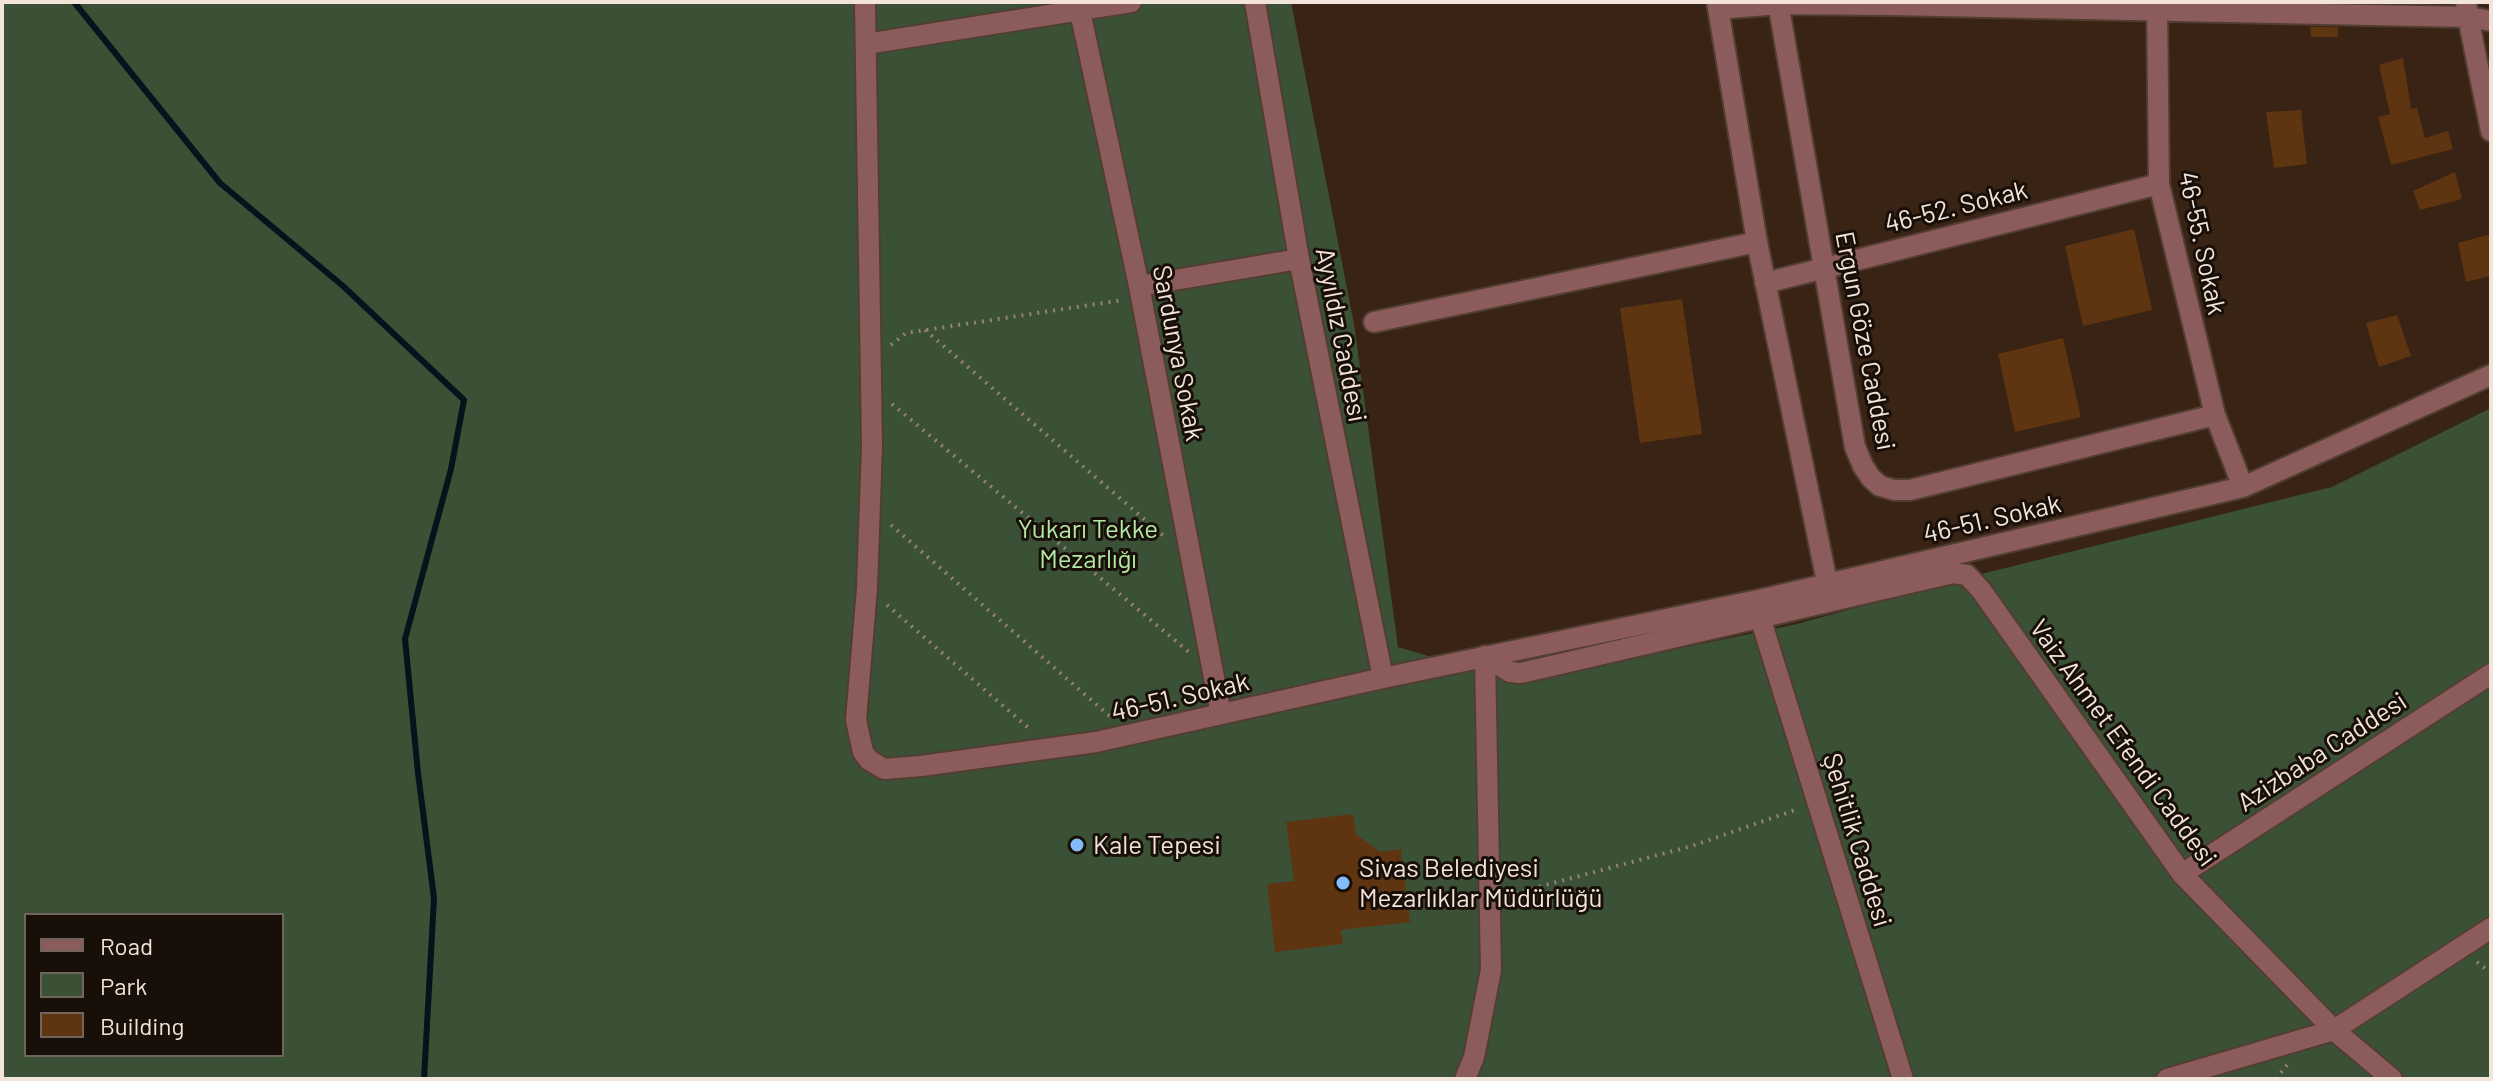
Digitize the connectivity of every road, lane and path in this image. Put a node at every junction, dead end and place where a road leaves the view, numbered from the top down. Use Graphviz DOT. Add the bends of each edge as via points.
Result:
graph roads {
  1 [pos="865,2"];
  2 [pos="1131,2"];
  3 [pos="1255,2"];
  4 [pos="1778,3"];
  5 [pos="1079,6"];
  6 [pos="1717,6"];
  7 [pos="2156,7"];
  8 [pos="2467,9"];
  9 [pos="2491,21"];
  10 [pos="866,44"];
  11 [pos="2491,131"];
  12 [pos="2159,184"];
  13 [pos="1757,242"];
  14 [pos="1299,259"];
  15 [pos="1824,267"];
  16 [pos="1765,283"];
  17 [pos="1140,292"];
  18 [pos="1374,322"];
  19 [pos="925,330"];
  20 [pos="2491,375"];
  21 [pos="871,378"];
  22 [pos="2215,415"];
  23 [pos="2243,487"];
  24 [pos="870,507"];
  25 [pos="1192,560"];
  26 [pos="1953,573"];
  27 [pos="1827,582"];
  28 [pos="867,588"];
  29 [pos="1760,617"];
  30 [pos="1485,656"];
  31 [pos="1213,673"];
  32 [pos="2491,674"];
  33 [pos="1383,678"];
  34 [pos="1221,714"];
  35 [pos="1129,735"];
  36 [pos="1052,748"];
  37 [pos="1819,802"];
  38 [pos="2182,874"];
  39 [pos="1490,898"];
  40 [pos="2491,928"];
  41 [pos="2334,1030"];
  42 [pos="1465,1079"];
  43 [pos="1903,1079"];
  44 [pos="2167,1079"];
  45 [pos="2392,1079"];
  1 -- 10 [label="street"];
  2 -- 5 [label="street"];
  3 -- 14 [label="street, Ayyıldız Caddesi"];
  4 -- 6 [label="street"];
  4 -- 7 [label="street"];
  4 -- 15 [label="street, Ergun Göze Caddesi"];
  5 -- 10 [label="street"];
  5 -- 17 [label="street, Sardunya Sokak"];
  6 -- 13 [label="street"];
  7 -- 8 [label="street"];
  7 -- 12 [label="street, 46-55. Sokak"];
  8 -- 9 [label="street"];
  8 -- 11 [label="street"];
  10 -- 21 [label="street"];
  12 -- 15 [label="street, 46-52. Sokak"];
  12 -- 22 [label="street, 46-55. Sokak"];
  13 -- 16 [label="street"];
  13 -- 18 [label="street"];
  14 -- 17 [label="street"];
  14 -- 33 [label="street, Ayyıldız Caddesi"];
  15 -- 16 [label="street, 46-52. Sokak"];
  15 -- 22 [label="street, Ergun Göze Caddesi" via="1855,447 1880,486 1910,490"];
  16 -- 27 [label="street"];
  17 -- 19 [label="path"];
  17 -- 25 [label="street, Sardunya Sokak"];
  19 -- 21 [label="path" via="898,337"];
  19 -- 25 [label="path"];
  20 -- 23 [label="street, 46-51. Sokak"];
  21 -- 24 [label="street"];
  21 -- 31 [label="path"];
  22 -- 23 [label="street, 46-55. Sokak"];
  23 -- 27 [label="street, 46-51. Sokak"];
  24 -- 28 [label="street"];
  24 -- 35 [label="path"];
  25 -- 31 [label="street, Sardunya Sokak"];
  26 -- 29 [label="street, 46-51. Sokak"];
  26 -- 38 [label="street, Vaiz Ahmet Efendi Caddesi" via="1967,575 1981,590"];
  27 -- 30 [label="street, 46-51. Sokak"];
  28 -- 36 [label="path"];
  28 -- 36 [label="street, 46-51. Sokak" via="857,734 869,760 884,769"];
  29 -- 30 [label="street, 46-51. Sokak" via="1521,673"];
  29 -- 37 [label="street, Şehitlik Caddesi"];
  30 -- 33 [label="street, 46-51. Sokak"];
  30 -- 39 [label="street"];
  31 -- 34 [label="street, Sardunya Sokak"];
  32 -- 38 [label="street, Azizbaba Caddesi"];
  33 -- 34 [label="street, 46-51. Sokak"];
  34 -- 35 [label="street, 46-51. Sokak"];
  35 -- 36 [label="street, 46-51. Sokak"];
  37 -- 39 [label="path" via="1692,846"];
  37 -- 43 [label="street, Şehitlik Caddesi"];
  38 -- 41 [label="street, Vaiz Ahmet Efendi Caddesi"];
  39 -- 42 [label="street" via="1491,970"];
  40 -- 41 [label="street"];
  41 -- 44 [label="street"];
  41 -- 45 [label="street, Vaiz Ahmet Efendi Caddesi"];
}
